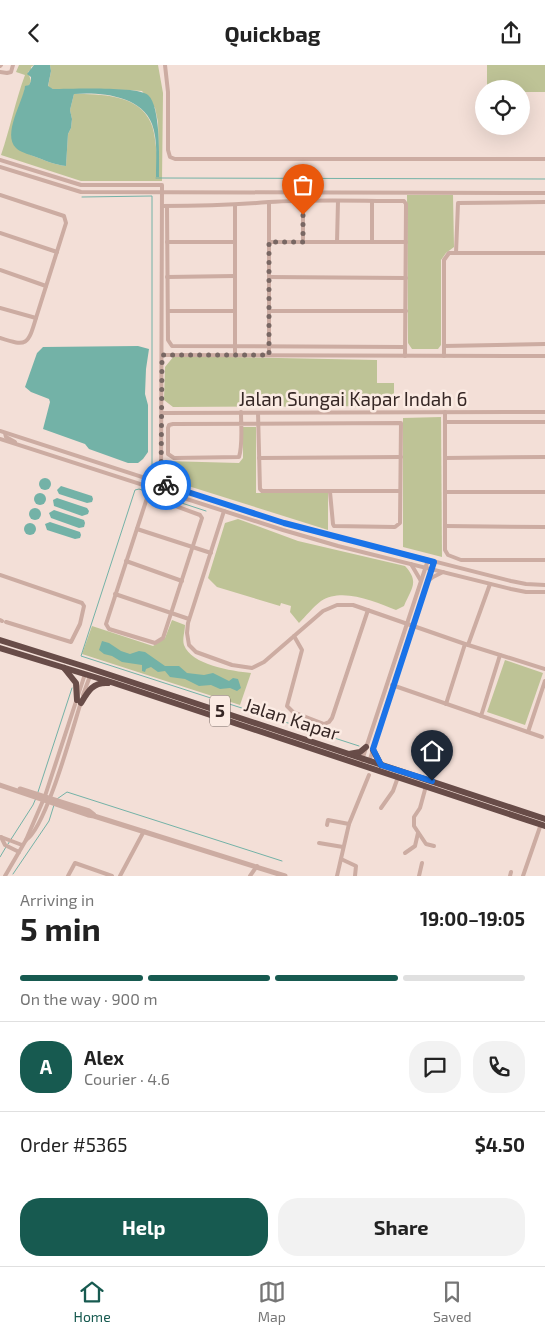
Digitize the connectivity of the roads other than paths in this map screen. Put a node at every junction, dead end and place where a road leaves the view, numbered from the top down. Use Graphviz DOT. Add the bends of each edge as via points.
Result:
graph roads {
  1 [pos="14,65"];
  2 [pos="165,65"];
  3 [pos="0,72"];
  4 [pos="545,159"];
  5 [pos="0,160"];
  6 [pos="0,167"];
  7 [pos="159,193"];
  8 [pos="545,193"];
  9 [pos="0,195"];
  10 [pos="303,201"];
  11 [pos="338,201"];
  12 [pos="372,201"];
  13 [pos="269,202"];
  14 [pos="545,202"];
  15 [pos="235,205"];
  16 [pos="162,206"];
  17 [pos="167,206"];
  18 [pos="0,233"];
  19 [pos="167,242"];
  20 [pos="235,242"];
  21 [pos="269,242"];
  22 [pos="303,242"];
  23 [pos="337,242"];
  24 [pos="372,242"];
  25 [pos="406,242"];
  26 [pos="57,252"];
  27 [pos="456,253"];
  28 [pos="545,253"];
  29 [pos="0,270"];
  30 [pos="235,276"];
  31 [pos="167,277"];
  32 [pos="269,277"];
  33 [pos="406,277"];
  34 [pos="46,286"];
  35 [pos="0,308"];
  36 [pos="168,311"];
  37 [pos="234,311"];
  38 [pos="269,311"];
  39 [pos="406,311"];
  40 [pos="36,318"];
  41 [pos="0,338"];
  42 [pos="545,345"];
  43 [pos="235,346"];
  44 [pos="269,346"];
  45 [pos="444,346"];
  46 [pos="405,347"];
  47 [pos="162,355"];
  48 [pos="235,355"];
  49 [pos="269,355"];
  50 [pos="405,356"];
  51 [pos="444,356"];
  52 [pos="545,356"];
  53 [pos="401,412"];
  54 [pos="445,412"];
  55 [pos="545,412"];
  56 [pos="162,413"];
  57 [pos="240,413"];
  58 [pos="258,413"];
  59 [pos="545,421"];
  60 [pos="446,422"];
  61 [pos="401,423"];
  62 [pos="241,424"];
  63 [pos="259,424"];
  64 [pos="0,431"];
  65 [pos="5,433"];
  66 [pos="0,439"];
  67 [pos="24,447"];
  68 [pos="259,457"];
  69 [pos="401,457"];
  70 [pos="545,457"];
  71 [pos="445,458"];
  72 [pos="161,483"];
  73 [pos="161,491"];
  74 [pos="400,491"];
  75 [pos="330,492"];
  76 [pos="445,492"];
  77 [pos="545,492"];
  78 [pos="224,511"];
  79 [pos="445,526"];
  80 [pos="545,527"];
  81 [pos="137,529"];
  82 [pos="193,547"];
  83 [pos="211,553"];
  84 [pos="428,560"];
  85 [pos="545,560"];
  86 [pos="126,561"];
  87 [pos="434,562"];
  88 [pos="411,564"];
  89 [pos="426,568"];
  90 [pos="432,570"];
  91 [pos="443,573"];
  92 [pos="0,575"];
  93 [pos="182,581"];
  94 [pos="421,581"];
  95 [pos="428,582"];
  96 [pos="490,584"];
  97 [pos="545,585"];
  98 [pos="545,592"];
  99 [pos="116,594"];
  100 [pos="368,610"];
  101 [pos="172,613"];
  102 [pos="189,619"];
  103 [pos="3,621"];
  104 [pos="407,623"];
  105 [pos="414,625"];
  106 [pos="294,636"];
  107 [pos="0,640"];
  108 [pos="467,644"];
  109 [pos="0,648"];
  110 [pos="500,655"];
  111 [pos="63,667"];
  112 [pos="545,669"];
  113 [pos="89,671"];
  114 [pos="545,681"];
  115 [pos="114,683"];
  116 [pos="387,683"];
  117 [pos="394,686"];
  118 [pos="79,701"];
  119 [pos="446,704"];
  120 [pos="481,716"];
  121 [pos="528,732"];
  122 [pos="542,737"];
  123 [pos="369,748"];
  124 [pos="347,754"];
  125 [pos="365,763"];
  126 [pos="381,765"];
  127 [pos="369,775"];
  128 [pos="398,777"];
  129 [pos="2,786"];
  130 [pos="426,786"];
  131 [pos="49,800"];
  132 [pos="381,808"];
  133 [pos="544,822"];
  134 [pos="349,824"];
  135 [pos="326,825"];
  136 [pos="144,831"];
  137 [pos="418,833"];
  138 [pos="0,836"];
  139 [pos="319,843"];
  140 [pos="22,845"];
  141 [pos="434,846"];
  142 [pos="344,847"];
  143 [pos="19,852"];
  144 [pos="405,853"];
  145 [pos="341,859"];
  146 [pos="422,863"];
  147 [pos="257,866"];
  148 [pos="5,876"];
  149 [pos="68,876"];
  150 [pos="112,876"];
  151 [pos="120,876"];
  152 [pos="250,876"];
  153 [pos="285,876"];
  154 [pos="337,876"];
  155 [pos="355,876"];
  156 [pos="418,876"];
  157 [pos="522,876"];
  1 -- 3 [label="street" via="11,72"];
  2 -- 4 [label="street" via="168,150 170,157 175,159"];
  5 -- 7 [label="street" via="81,185 159,185"];
  6 -- 7 [label="street" via="81,192"];
  7 -- 8 [label="street"];
  7 -- 16 [label="street"];
  9 -- 26 [label="street" via="64,217 66,223"];
  10 -- 11 [label="street"];
  10 -- 13 [label="street"];
  10 -- 22 [label="street"];
  11 -- 12 [label="street"];
  11 -- 23 [label="street"];
  12 -- 24 [label="street"];
  12 -- 25 [label="street" via="404,201"];
  13 -- 15 [label="street"];
  13 -- 21 [label="street"];
  14 -- 27 [label="street" via="458,203"];
  15 -- 17 [label="street"];
  15 -- 20 [label="street"];
  16 -- 17 [label="street"];
  16 -- 47 [label="street"];
  17 -- 19 [label="street"];
  18 -- 26 [label="street"];
  19 -- 20 [label="street"];
  19 -- 31 [label="street"];
  20 -- 30 [label="street"];
  21 -- 22 [label="street"];
  21 -- 32 [label="street"];
  22 -- 23 [label="street"];
  23 -- 24 [label="street"];
  24 -- 25 [label="street"];
  25 -- 33 [label="street"];
  26 -- 34 [label="street"];
  27 -- 28 [label="street"];
  27 -- 45 [label="street" via="449,253 444,260"];
  29 -- 34 [label="street"];
  30 -- 31 [label="street"];
  30 -- 37 [label="street"];
  31 -- 36 [label="street"];
  32 -- 33 [label="street"];
  32 -- 38 [label="street"];
  33 -- 39 [label="street"];
  34 -- 40 [label="street"];
  35 -- 40 [label="street"];
  36 -- 37 [label="street"];
  36 -- 43 [label="street" via="168,340 172,346"];
  37 -- 43 [label="street"];
  38 -- 39 [label="street"];
  38 -- 44 [label="street"];
  39 -- 46 [label="street"];
  40 -- 41 [label="street" via="30,337 23,343"];
  42 -- 45 [label="street"];
  43 -- 44 [label="street"];
  43 -- 48 [label="street"];
  44 -- 46 [label="street"];
  44 -- 49 [label="street"];
  45 -- 51 [label="street"];
  46 -- 50 [label="street"];
  47 -- 48 [label="street"];
  47 -- 56 [label="street"];
  48 -- 49 [label="street"];
  49 -- 50 [label="street"];
  50 -- 51 [label="street"];
  51 -- 52 [label="street"];
  53 -- 54 [label="street, Jalan Sungai Kapar Indah 6"];
  53 -- 58 [label="street, Jalan Sungai Kapar Indah 6"];
  53 -- 61 [label="street"];
  54 -- 55 [label="street, Jalan Sungai Kapar Indah 6"];
  54 -- 60 [label="street"];
  56 -- 57 [label="street, Jalan Sungai Kapar Indah 6"];
  56 -- 72 [label="street"];
  57 -- 58 [label="street, Jalan Sungai Kapar Indah 6"];
  57 -- 62 [label="street"];
  58 -- 63 [label="street"];
  59 -- 60 [label="street"];
  60 -- 71 [label="street"];
  61 -- 63 [label="street, Jalan Sungai Kapar Indah 6"];
  61 -- 69 [label="street, Jalan Sungai Kapar Indah 6"];
  62 -- 62 [label="street, Jalan Sungai Kapar Indah 6" via="169,425 168,455 236,458 240,456"];
  62 -- 63 [label="street, Jalan Sungai Kapar Indah 6"];
  63 -- 68 [label="street"];
  64 -- 65 [label="street"];
  65 -- 67 [label="street" via="6,437"];
  65 -- 72 [label="street"];
  66 -- 67 [label="street"];
  67 -- 73 [label="street"];
  68 -- 69 [label="street"];
  68 -- 75 [label="street" via="262,491"];
  69 -- 74 [label="street, Jalan Sungai Kapar Indah 6"];
  70 -- 71 [label="street"];
  71 -- 76 [label="street"];
  72 -- 73 [label="street"];
  72 -- 84 [label="street" via="284,523"];
  73 -- 78 [label="street"];
  74 -- 75 [label="street"];
  74 -- 75 [label="street, Jalan Sungai Kapar Indah 6" via="400,523 395,527 334,526"];
  76 -- 77 [label="street"];
  76 -- 79 [label="street"];
  78 -- 83 [label="street"];
  78 -- 88 [label="street"];
  79 -- 80 [label="street"];
  79 -- 85 [label="street" via="445,550 454,559"];
  81 -- 82 [label="street"];
  81 -- 82 [label="street" via="147,498 151,497 200,515 202,518"];
  81 -- 86 [label="street"];
  82 -- 83 [label="street"];
  82 -- 93 [label="street"];
  83 -- 102 [label="street"];
  84 -- 87 [label="street"];
  84 -- 89 [label="street"];
  86 -- 93 [label="street"];
  86 -- 99 [label="street"];
  87 -- 90 [label="street"];
  87 -- 97 [label="street" via="511,581"];
  88 -- 89 [label="street"];
  88 -- 94 [label="street"];
  89 -- 90 [label="street"];
  89 -- 94 [label="street"];
  90 -- 91 [label="street"];
  90 -- 95 [label="street"];
  91 -- 95 [label="street"];
  91 -- 96 [label="street"];
  92 -- 103 [label="street" via="84,606 71,642"];
  93 -- 101 [label="street"];
  94 -- 104 [label="street"];
  95 -- 105 [label="street"];
  96 -- 98 [label="street" via="526,593"];
  96 -- 108 [label="street"];
  99 -- 101 [label="street"];
  99 -- 101 [label="street" via="106,624 109,629 155,643 163,638"];
  100 -- 104 [label="street"];
  100 -- 106 [label="street" via="353,605 337,605 322,611"];
  100 -- 106 [label="street" via="332,718 324,724 286,706 302,650"];
  101 -- 102 [label="street"];
  102 -- 106 [label="street" via="189,645 196,652 232,665 252,668"];
  104 -- 105 [label="street"];
  104 -- 116 [label="street"];
  105 -- 108 [label="street"];
  105 -- 117 [label="street"];
  107 -- 113 [label="highway, Jalan Kapar / 5"];
  108 -- 110 [label="street"];
  108 -- 119 [label="street"];
  109 -- 111 [label="highway, Jalan Kapar / 5"];
  110 -- 112 [label="street"];
  110 -- 120 [label="street"];
  111 -- 113 [label="highway, Jalan Kapar / 5"];
  111 -- 118 [label="highway" via="76,683"];
  113 -- 115 [label="highway, Jalan Kapar / 5"];
  113 -- 118 [label="street"];
  113 -- 124 [label="highway, Jalan Kapar / 5"];
  114 -- 121 [label="street"];
  115 -- 118 [label="highway" via="96,684"];
  115 -- 125 [label="highway, Jalan Kapar / 5"];
  116 -- 117 [label="street"];
  116 -- 123 [label="street"];
  117 -- 119 [label="street"];
  117 -- 123 [label="street"];
  118 -- 131 [label="street"];
  119 -- 120 [label="street"];
  120 -- 121 [label="street"];
  121 -- 122 [label="street"];
  123 -- 124 [label="highway"];
  123 -- 125 [label="street"];
  123 -- 125 [label="street"];
  123 -- 126 [label="highway"];
  124 -- 125 [label="highway, Jalan Kapar / 5"];
  125 -- 126 [label="highway, Jalan Kapar / 5"];
  125 -- 128 [label="highway, Jalan Kapar / 5"];
  126 -- 133 [label="highway, Jalan Kapar / 5" via="535,815"];
  127 -- 134 [label="street"];
  128 -- 130 [label="highway, Jalan Kapar / 5"];
  128 -- 132 [label="street"];
  129 -- 131 [label="street"];
  130 -- 133 [label="highway, Jalan Kapar / 5"];
  130 -- 137 [label="street" via="413,821"];
  131 -- 136 [label="street"];
  131 -- 140 [label="street" via="31,837"];
  133 -- 157 [label="street"];
  134 -- 135 [label="street" via="328,820"];
  134 -- 142 [label="street"];
  136 -- 147 [label="street"];
  136 -- 151 [label="street"];
  137 -- 141 [label="street" via="426,843"];
  137 -- 144 [label="street" via="415,846"];
  138 -- 140 [label="street"];
  138 -- 143 [label="street" via="5,845"];
  139 -- 142 [label="street"];
  140 -- 143 [label="street"];
  142 -- 145 [label="street"];
  143 -- 148 [label="street"];
  145 -- 154 [label="street"];
  145 -- 155 [label="street" via="356,866"];
  146 -- 156 [label="street"];
  147 -- 152 [label="street"];
  147 -- 153 [label="street"];
  149 -- 150 [label="street" via="75,863"];
}
